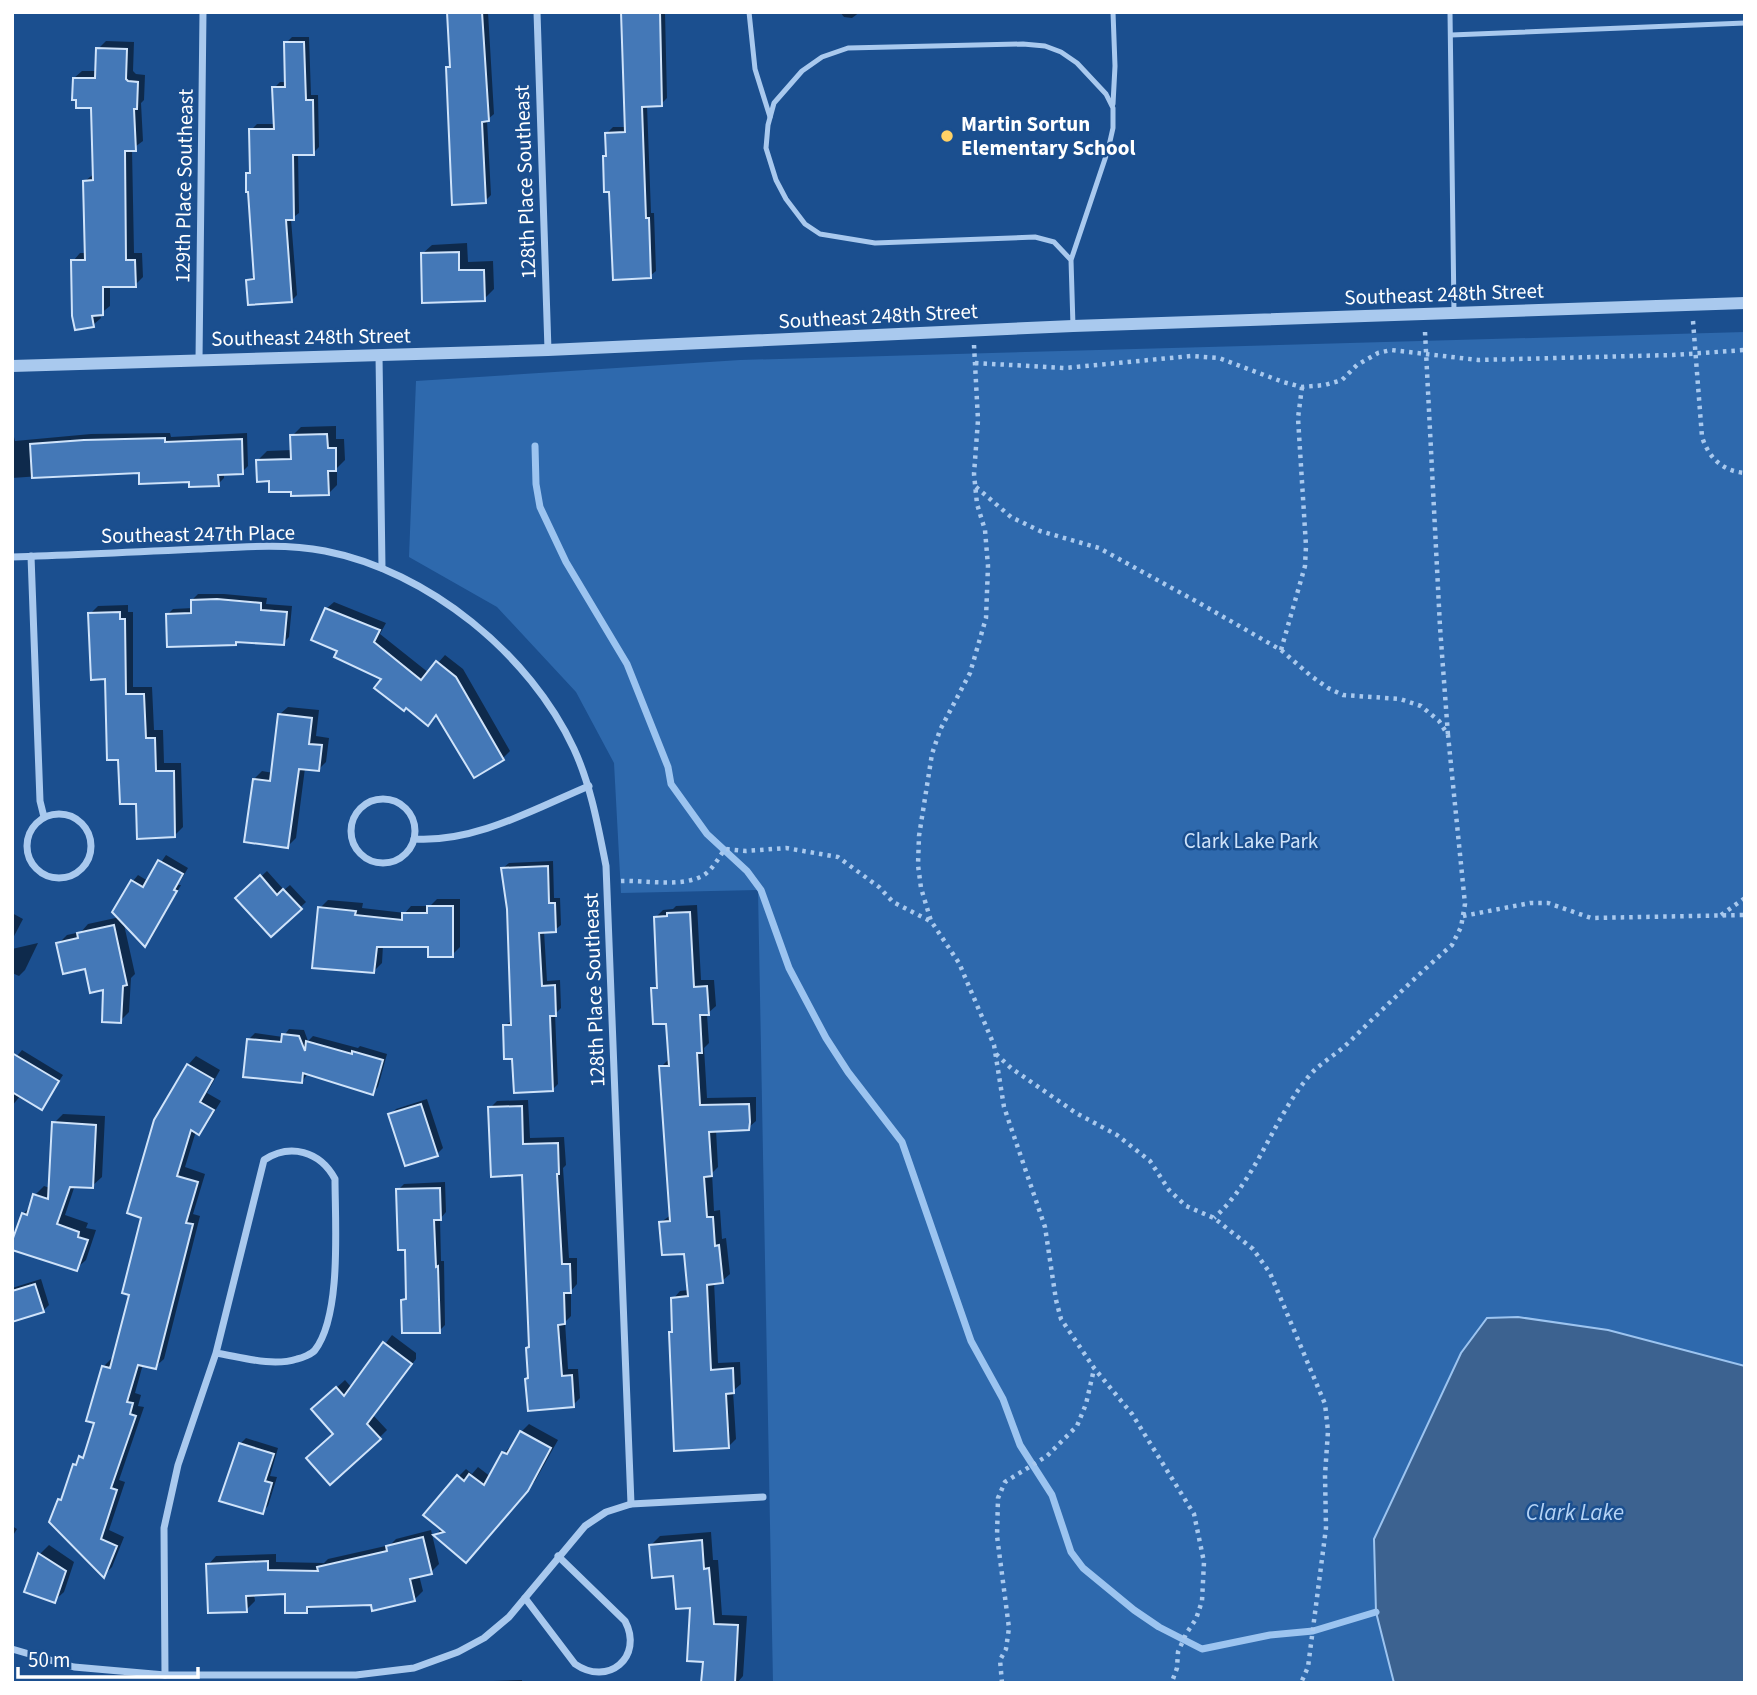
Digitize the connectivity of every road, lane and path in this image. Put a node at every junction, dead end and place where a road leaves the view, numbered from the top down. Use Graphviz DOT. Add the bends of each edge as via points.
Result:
graph roads {
  1 [pos="203,12"];
  2 [pos="537,12"];
  3 [pos="749,12"];
  4 [pos="1113,12"];
  5 [pos="1450,12"];
  6 [pos="1745,23"];
  7 [pos="1451,36"];
  8 [pos="1113,108"];
  9 [pos="770,117"];
  10 [pos="1072,260"];
  11 [pos="1745,303"];
  12 [pos="1692,305"];
  13 [pos="1454,312"];
  14 [pos="1424,313"];
  15 [pos="1073,326"];
  16 [pos="972,331"];
  17 [pos="548,350"];
  18 [pos="1745,350"];
  19 [pos="1426,352"];
  20 [pos="1696,354"];
  21 [pos="379,355"];
  22 [pos="199,360"];
  23 [pos="975,363"];
  24 [pos="12,366"];
  25 [pos="1302,387"];
  26 [pos="1745,473"];
  27 [pos="975,486"];
  28 [pos="31,556"];
  29 [pos="12,557"];
  30 [pos="382,568"];
  31 [pos="1281,650"];
  32 [pos="1448,735"];
  33 [pos="589,786"];
  34 [pos="44,817"];
  35 [pos="414,839"];
  36 [pos="607,881"];
  37 [pos="1745,898"];
  38 [pos="1745,915"];
  39 [pos="1463,916"];
  40 [pos="1720,916"];
  41 [pos="931,921"];
  42 [pos="996,1054"];
  43 [pos="1214,1219"];
  44 [pos="216,1353"];
  45 [pos="1094,1368"];
  46 [pos="763,1497"];
  47 [pos="631,1504"];
  48 [pos="558,1556"];
  49 [pos="526,1598"];
  50 [pos="12,1649"];
  51 [pos="165,1675"];
  52 [pos="356,1679"];
  53 [pos="1002,1683"];
  54 [pos="1176,1683"];
  55 [pos="1301,1683"];
  1 -- 22 [label="street, 129th Place Southeast"];
  2 -- 17 [label="street, 128th Place Southeast"];
  3 -- 9 [label="lane" via="755,69"];
  4 -- 8 [label="lane"];
  5 -- 7 [label="lane"];
  6 -- 7 [label="lane"];
  7 -- 13 [label="lane"];
  8 -- 9 [label="lane" via="1077,63 1045,46 848,48 822,57 802,71 774,103"];
  8 -- 10 [label="lane" via="1108,150"];
  9 -- 10 [label="lane" via="766,148 776,180 805,224 821,234 875,243 1035,237 1054,242"];
  10 -- 15 [label="lane"];
  11 -- 12 [label="street, Southeast 248th Street"];
  12 -- 13 [label="street, Southeast 248th Street"];
  12 -- 20 [label="path"];
  13 -- 14 [label="street, Southeast 248th Street"];
  14 -- 15 [label="street, Southeast 248th Street"];
  14 -- 19 [label="path"];
  15 -- 16 [label="street, Southeast 248th Street"];
  16 -- 17 [label="street, Southeast 248th Street"];
  16 -- 23 [label="path"];
  17 -- 21 [label="street, Southeast 248th Street"];
  18 -- 20 [label="path"];
  19 -- 20 [label="path" via="1478,360"];
  19 -- 25 [label="path" via="1378,353 1342,380"];
  19 -- 32 [label="path"];
  20 -- 26 [label="path" via="1707,451 1724,468"];
  21 -- 22 [label="street, Southeast 248th Street"];
  21 -- 30 [label="street"];
  22 -- 24 [label="street, Southeast 248th Street"];
  23 -- 25 [label="path" via="1065,368 1191,356 1219,358"];
  23 -- 27 [label="path"];
  25 -- 31 [label="path" via="1298,418 1305,566"];
  27 -- 31 [label="path" via="1011,517 1040,531 1099,548"];
  27 -- 41 [label="path" via="985,530 986,618 970,673 932,754 919,836 919,865"];
  28 -- 29 [label="street, Southeast 247th Place"];
  28 -- 30 [label="street, Southeast 247th Place" via="265,546 324,551"];
  28 -- 34 [label="street"];
  30 -- 33 [label="street, 128th Place Southeast" via="441,600 494,640 542,694"];
  31 -- 32 [label="path" via="1343,695 1400,699 1421,706 1440,721"];
  32 -- 39 [label="path"];
  33 -- 35 [label="street" via="469,835"];
  33 -- 36 [label="street, 128th Place Southeast"];
  34 -- 34 [label="street" via="29,833 27,855 41,873 63,878 73,875 88,861 88,831 64,814"];
  35 -- 35 [label="street" via="405,808 385,799 364,806 352,824 353,844 375,862 395,861"];
  36 -- 41 [label="path" via="693,879 711,868 725,849 800,850 838,857 893,902"];
  36 -- 47 [label="street, 128th Place Southeast"];
  37 -- 40 [label="path"];
  38 -- 40 [label="path"];
  39 -- 40 [label="path" via="1548,903 1591,918"];
  39 -- 43 [label="path" via="1452,946 1310,1074 1253,1171"];
  41 -- 42 [label="path" via="959,963"];
  42 -- 43 [label="path" via="1076,1114 1117,1135 1150,1161 1186,1206"];
  42 -- 45 [label="path" via="1004,1107 1045,1227 1061,1319"];
  43 -- 55 [label="path" via="1253,1249 1270,1273 1325,1404 1326,1528 1308,1667"];
  44 -- 44 [label="street" via="267,1362 295,1360 314,1352 326,1329 333,1294 335,1179 330,1169 309,1153 284,1150 264,1160"];
  44 -- 51 [label="street" via="178,1465 164,1528"];
  45 -- 53 [label="path" via="1077,1426 1047,1457 1005,1482 998,1498 999,1558 1009,1628 1000,1660"];
  45 -- 54 [label="path" via="1132,1414 1194,1514 1204,1562 1203,1592 1196,1619 1178,1652"];
  46 -- 47 [label="street"];
  47 -- 48 [label="street" via="606,1512 585,1526"];
  48 -- 49 [label="street"];
  48 -- 49 [label="street" via="625,1621 631,1642 622,1662 604,1672 584,1670"];
  49 -- 52 [label="street" via="484,1638 458,1652 414,1668"];
  50 -- 51 [label="street" via="74,1667"];
  51 -- 52 [label="street"];
}
